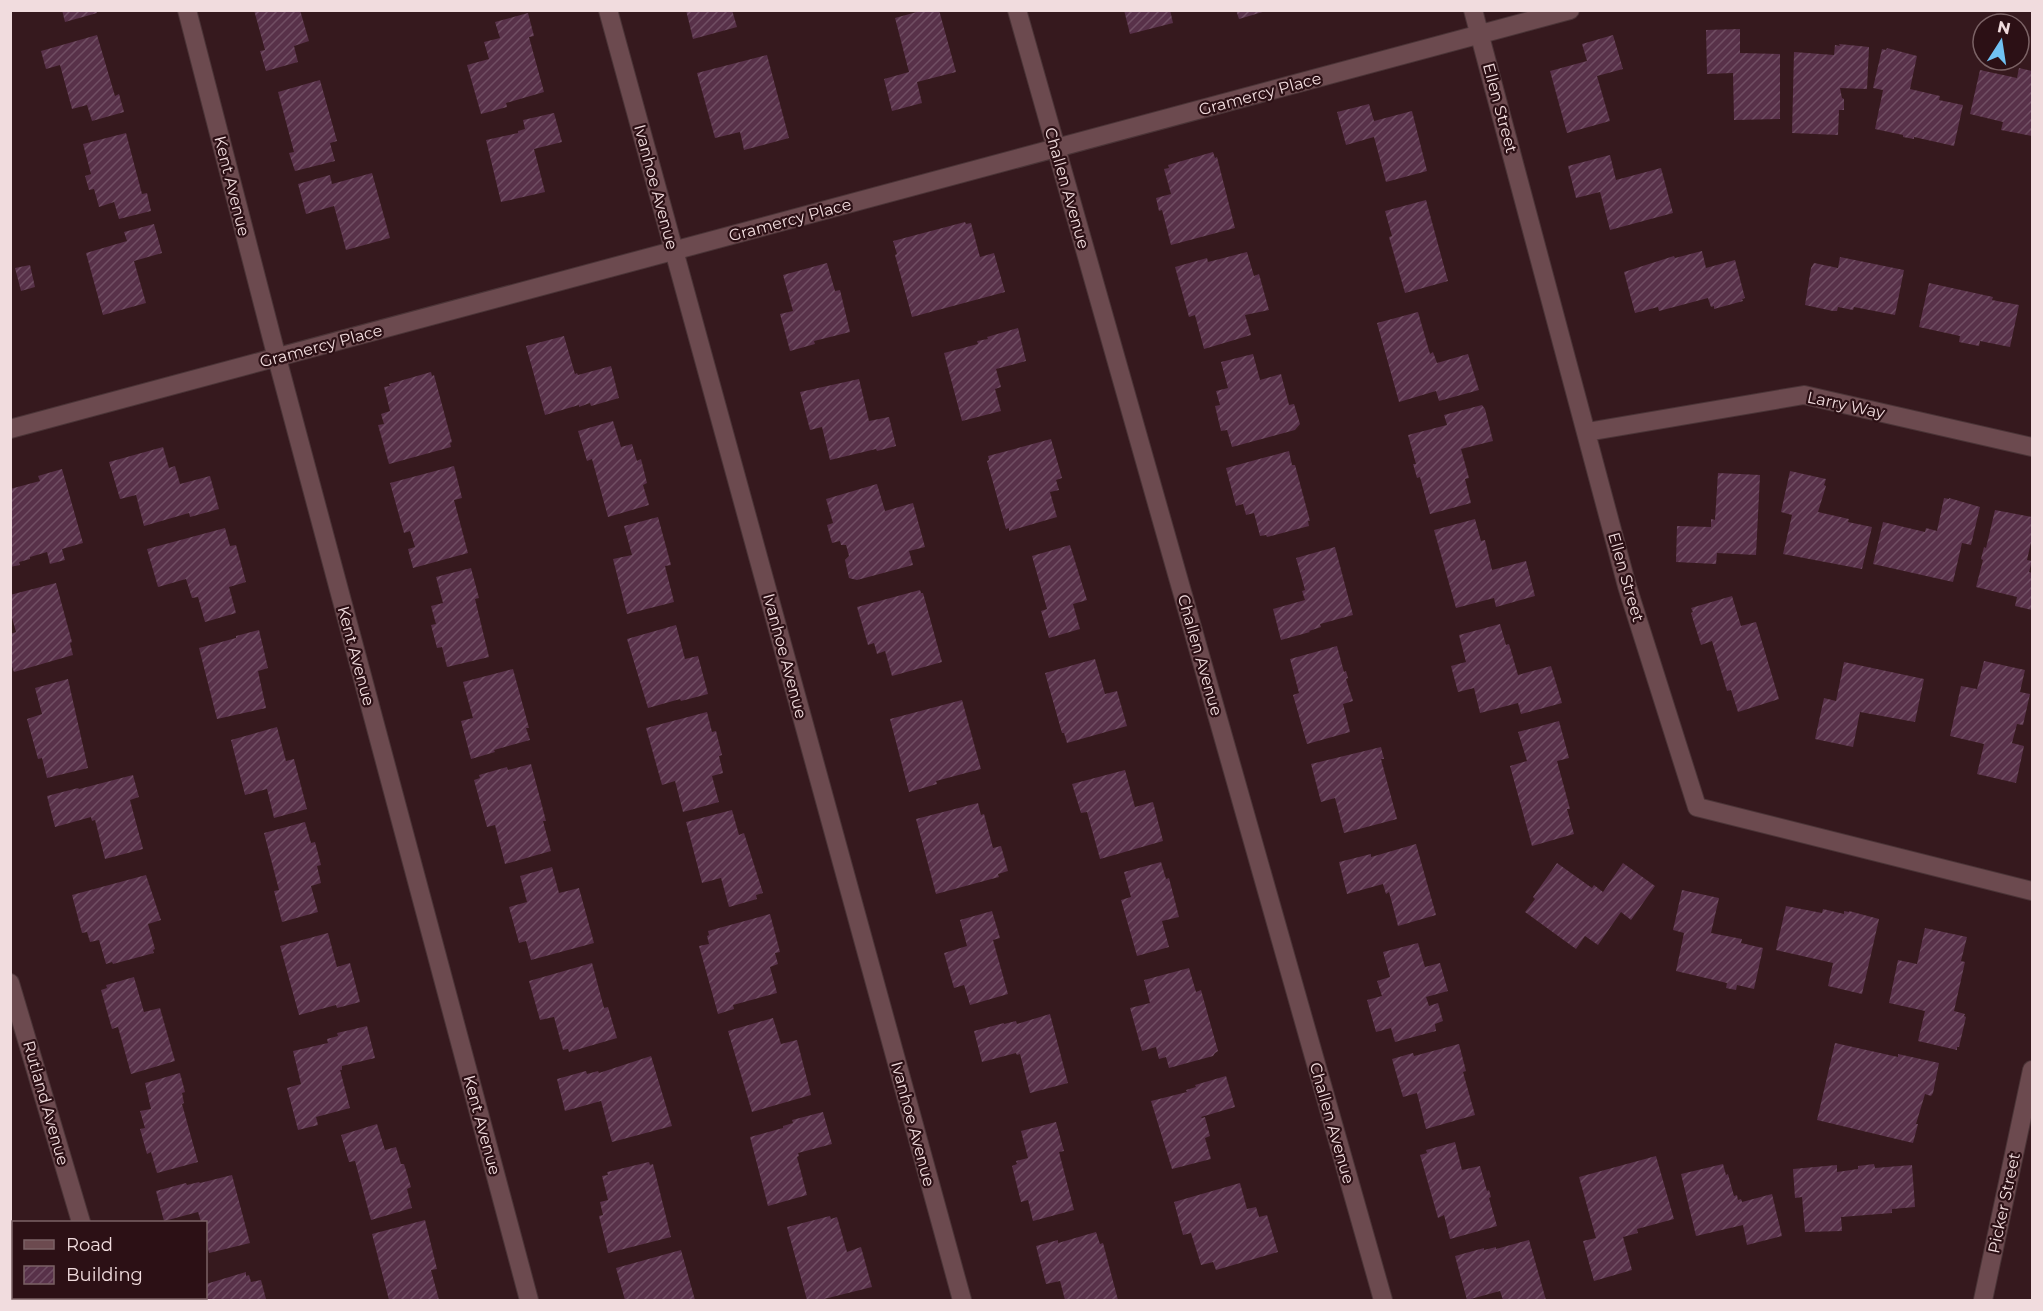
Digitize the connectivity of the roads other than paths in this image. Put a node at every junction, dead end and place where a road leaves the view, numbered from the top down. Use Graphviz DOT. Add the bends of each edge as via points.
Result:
graph roads {
  1 [pos="187,10"];
  2 [pos="608,10"];
  3 [pos="1017,10"];
  4 [pos="1473,10"];
  5 [pos="1570,10"];
  6 [pos="1480,34"];
  7 [pos="1056,149"];
  8 [pos="674,251"];
  9 [pos="277,358"];
  10 [pos="10,429"];
  11 [pos="1587,432"];
  12 [pos="2032,447"];
  13 [pos="2032,891"];
  14 [pos="10,983"];
  15 [pos="2032,1070"];
  16 [pos="81,1221"];
  17 [pos="529,1300"];
  18 [pos="962,1300"];
  19 [pos="1383,1300"];
  20 [pos="1983,1300"];
  1 -- 9 [label="street, Kent Avenue"];
  2 -- 8 [label="street, Ivanhoe Avenue"];
  3 -- 7 [label="street, Challen Avenue"];
  4 -- 6 [label="street, Ellen Street"];
  5 -- 6 [label="street, Gramercy Place"];
  6 -- 7 [label="street, Gramercy Place"];
  6 -- 11 [label="street, Ellen Street"];
  7 -- 8 [label="street, Gramercy Place"];
  7 -- 19 [label="street, Challen Avenue"];
  8 -- 9 [label="street, Gramercy Place"];
  8 -- 18 [label="street, Ivanhoe Avenue"];
  9 -- 10 [label="street, Gramercy Place"];
  9 -- 17 [label="street, Kent Avenue"];
  11 -- 12 [label="street, Larry Way" via="1804,395"];
  11 -- 13 [label="street, Ellen Street" via="1627,586 1697,807"];
  14 -- 16 [label="street, Rutland Avenue"];
  15 -- 20 [label="street, Picker Street"];
}
